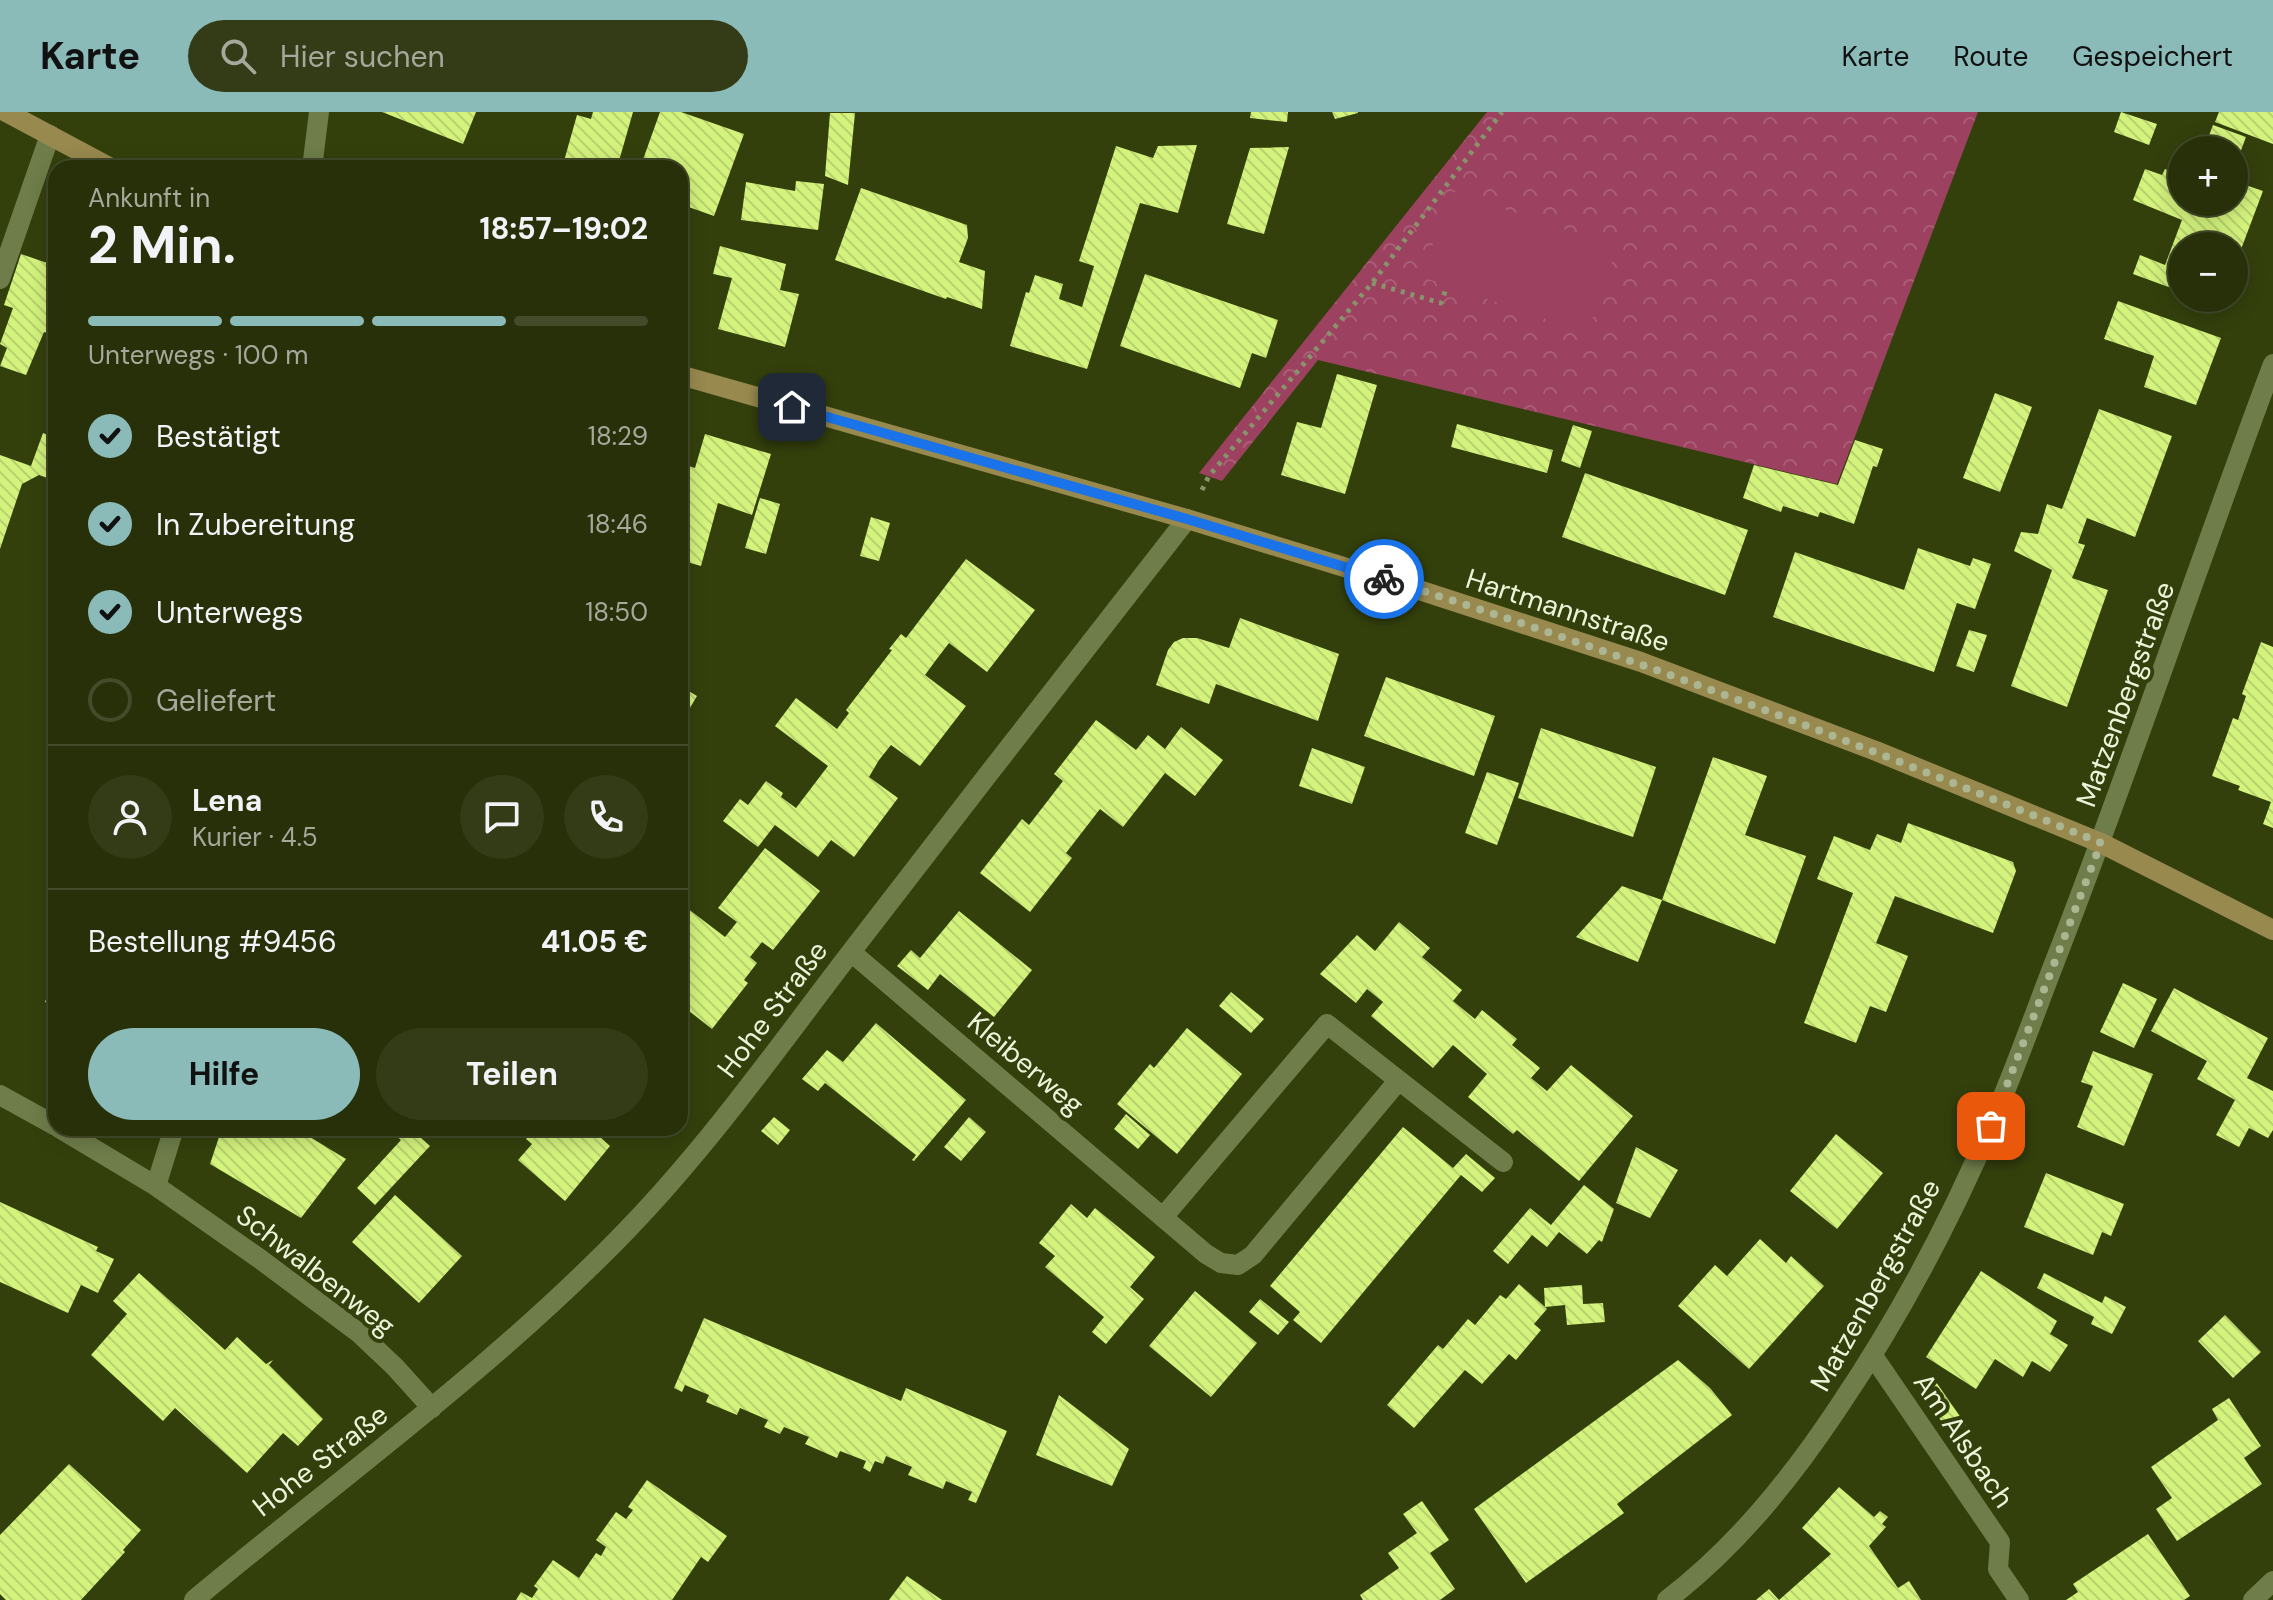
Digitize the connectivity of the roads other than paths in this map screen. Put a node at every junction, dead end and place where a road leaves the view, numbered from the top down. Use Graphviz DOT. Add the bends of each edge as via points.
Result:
graph roads {
  1 [pos="6,112"];
  2 [pos="319,112"];
  3 [pos="50,135"];
  4 [pos="96,160"];
  5 [pos="313,160"];
  6 [pos="0,279"];
  7 [pos="2273,364"];
  8 [pos="688,377"];
  9 [pos="1187,519"];
  10 [pos="2101,843"];
  11 [pos="2273,930"];
  12 [pos="851,952"];
  13 [pos="1398,1081"];
  14 [pos="0,1095"];
  15 [pos="48,1122"];
  16 [pos="172,1136"];
  17 [pos="96,1138"];
  18 [pos="1503,1162"];
  19 [pos="156,1186"];
  20 [pos="1164,1216"];
  21 [pos="1873,1356"];
  22 [pos="432,1408"];
  23 [pos="2273,1581"];
  24 [pos="194,1600"];
  25 [pos="1667,1600"];
  26 [pos="2019,1600"];
  27 [pos="2253,1600"];
  1 -- 3 [label="main road"];
  2 -- 5 [label="street"];
  3 -- 4 [label="main road"];
  3 -- 6 [label="street"];
  7 -- 10 [label="street, Matzenbergstraße"];
  8 -- 9 [label="main road, Hartmannstraße"];
  9 -- 10 [label="main road, Hartmannstraße" via="1641,662"];
  9 -- 12 [label="street, Hohe Straße"];
  10 -- 11 [label="main road, Hartmannstraße"];
  10 -- 21 [label="street, Matzenbergstraße" via="1991,1126 1935,1244"];
  12 -- 20 [label="street, Kleiberweg"];
  12 -- 22 [label="street, Hohe Straße" via="752,1083 629,1228"];
  13 -- 18 [label="street"];
  13 -- 20 [label="street, Kleiberweg" via="1267,1239 1238,1265 1206,1254"];
  13 -- 20 [label="street" via="1327,1024"];
  14 -- 15 [label="street, Schwalbenweg"];
  16 -- 19 [label="street"];
  17 -- 19 [label="street, Schwalbenweg"];
  19 -- 22 [label="street, Schwalbenweg" via="359,1333"];
  21 -- 25 [label="street, Matzenbergstraße" via="1795,1472 1701,1575"];
  21 -- 26 [label="street, Am Alsbach" via="2000,1542 1998,1569"];
  22 -- 24 [label="street, Hohe Straße"];
  23 -- 27 [label="street"];
}
